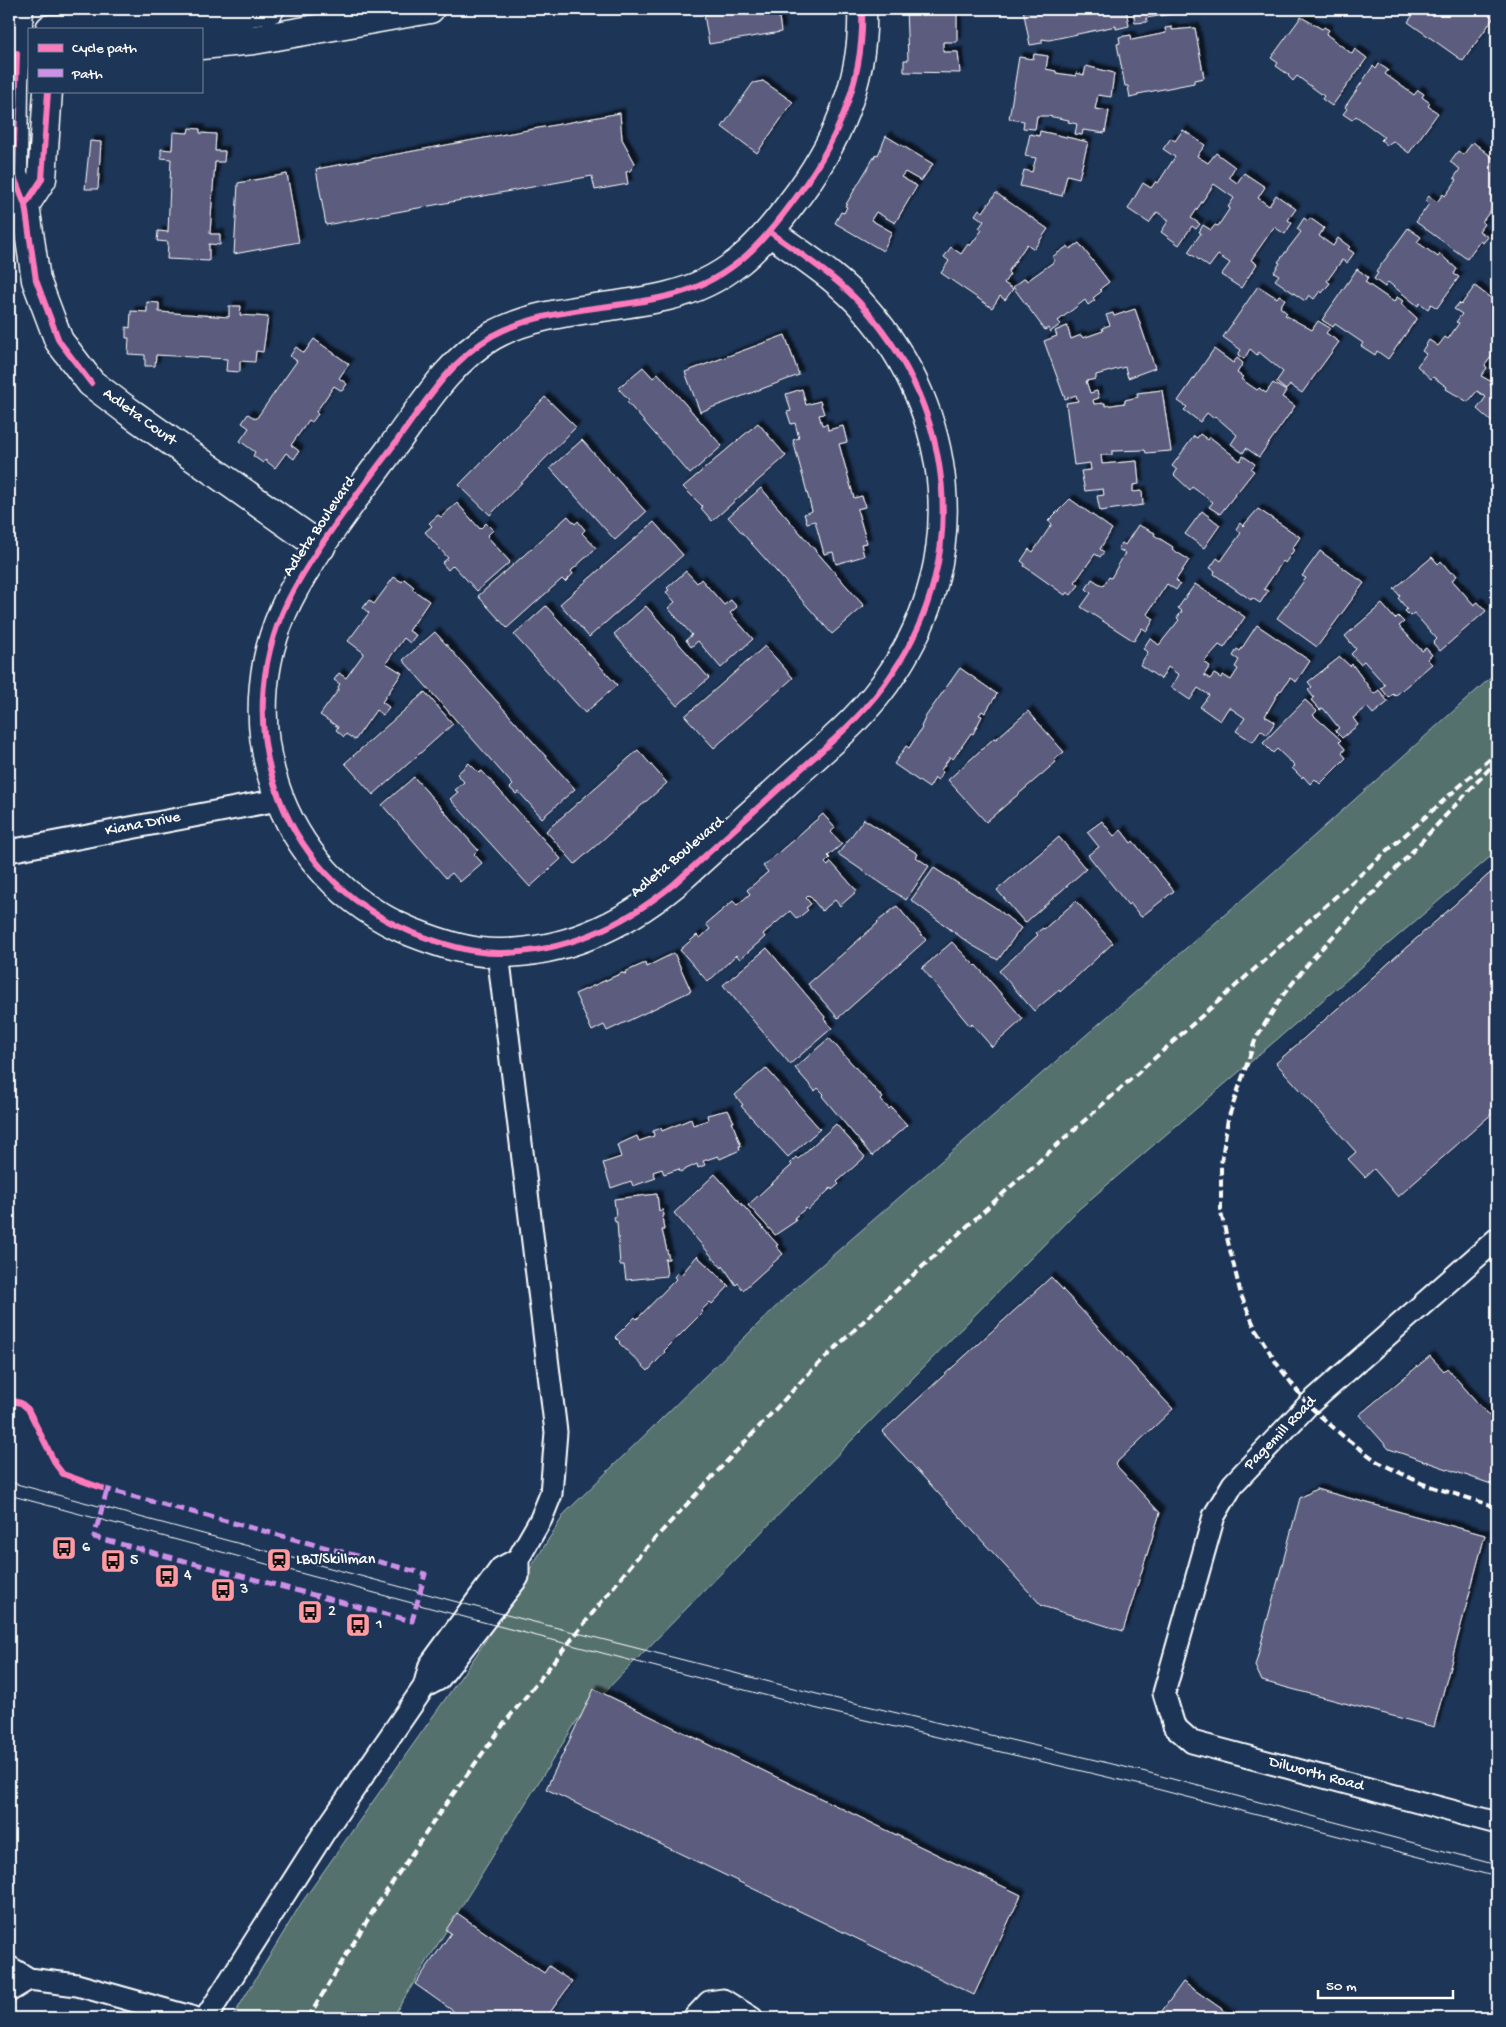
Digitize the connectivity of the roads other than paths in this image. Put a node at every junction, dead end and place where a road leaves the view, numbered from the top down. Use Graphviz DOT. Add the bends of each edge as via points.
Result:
graph roads {
  1 [pos="270,9"];
  2 [pos="430,9"];
  3 [pos="862,9"];
  4 [pos="17,10"];
  5 [pos="325,18"];
  6 [pos="53,23"];
  7 [pos="202,45"];
  8 [pos="21,50"];
  9 [pos="48,92"];
  10 [pos="25,206"];
  11 [pos="770,232"];
  12 [pos="322,547"];
  13 [pos="278,800"];
  14 [pos="9,851"];
  15 [pos="498,953"];
  16 [pos="1497,1239"];
  17 [pos="518,1559"];
  18 [pos="424,1687"];
  19 [pos="1164,1693"];
  20 [pos="1497,1823"];
  21 [pos="9,1967"];
  22 [pos="29,1979"];
  23 [pos="9,1991"];
  24 [pos="195,2018"];
  25 [pos="206,2018"];
  26 [pos="694,2018"];
  27 [pos="752,2018"];
  1 -- 6 [label="street" via="185,22"];
  2 -- 5 [label="street"];
  3 -- 11 [label="street, Adleta Boulevard" via="858,65 842,121 809,182"];
  4 -- 8 [label="street, Adleta Court"];
  5 -- 7 [label="street" via="254,40"];
  8 -- 10 [label="street, Adleta Court" via="13,174"];
  9 -- 10 [label="street" via="42,179"];
  10 -- 12 [label="street, Adleta Court" via="31,258 42,301 58,341 91,383"];
  11 -- 12 [label="street, Adleta Boulevard" via="744,260 694,289 516,324 490,337 461,358 444,378"];
  11 -- 15 [label="street, Adleta Boulevard" via="865,308 884,330 918,388 935,436 943,494 939,562 921,622 893,673 854,721 652,902 580,939 551,948"];
  12 -- 13 [label="street, Adleta Boulevard" via="295,587 278,621 266,662 262,710"];
  13 -- 14 [label="street, Kiana Drive"];
  13 -- 15 [label="street, Adleta Boulevard" via="314,860 346,894 392,924 431,940"];
  15 -- 17 [label="street" via="556,1432 551,1494"];
  16 -- 19 [label="street, Pagemill Road" via="1308,1405 1233,1484 1214,1516"];
  17 -- 18 [label="street" via="501,1568 430,1665"];
  17 -- 18 [label="street" via="518,1577 439,1679"];
  18 -- 25 [label="street" via="323,1834"];
  19 -- 20 [label="street, Dilworth Road" via="1174,1726 1192,1742"];
  21 -- 22 [label="street"];
  22 -- 23 [label="street"];
  22 -- 24 [label="street" via="77,1985"];
  26 -- 27 [label="street" via="709,2002 723,2000"];
}
